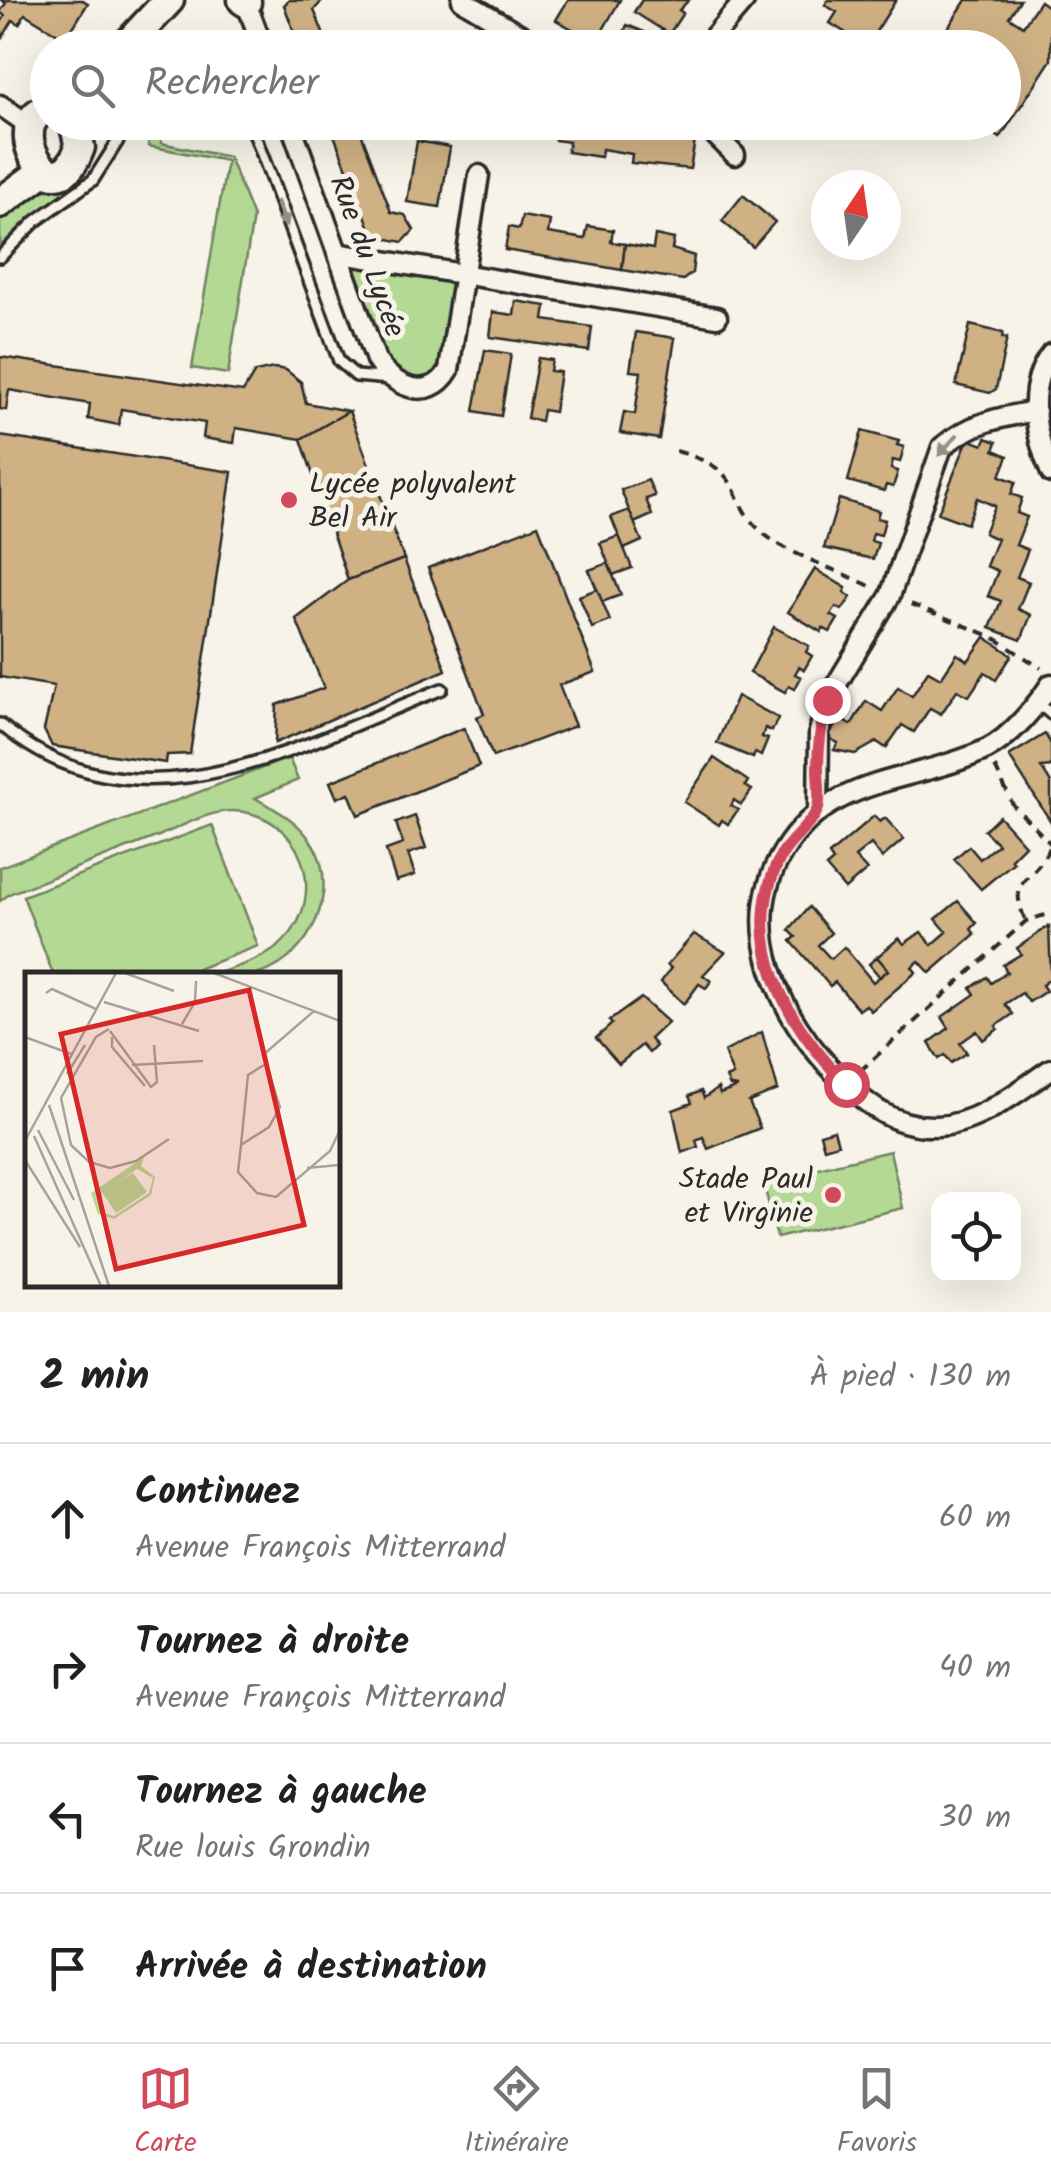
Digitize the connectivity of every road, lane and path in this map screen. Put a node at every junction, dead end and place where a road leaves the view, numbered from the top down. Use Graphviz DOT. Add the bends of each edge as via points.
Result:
graph roads {
  1 [pos="170,0"];
  2 [pos="188,0"];
  3 [pos="462,0"];
  4 [pos="745,0"];
  5 [pos="244,1"];
  6 [pos="141,30"];
  7 [pos="162,30"];
  8 [pos="257,30"];
  9 [pos="513,30"];
  10 [pos="719,30"];
  11 [pos="19,126"];
  12 [pos="77,140"];
  13 [pos="119,140"];
  14 [pos="257,140"];
  15 [pos="296,140"];
  16 [pos="719,140"];
  17 [pos="734,156"];
  18 [pos="42,172"];
  19 [pos="479,175"];
  20 [pos="0,204"];
  21 [pos="337,253"];
  22 [pos="0,257"];
  23 [pos="463,277"];
  24 [pos="717,317"];
  25 [pos="1051,354"];
  26 [pos="389,380"];
  27 [pos="1036,410"];
  28 [pos="676,451"];
  29 [pos="1051,473"];
  30 [pos="890,596"];
  31 [pos="1051,674"];
  32 [pos="1051,684"];
  33 [pos="442,689"];
  34 [pos="1044,709"];
  35 [pos="0,724"];
  36 [pos="989,748"];
  37 [pos="818,810"];
  38 [pos="1051,844"];
  39 [pos="1051,913"];
  40 [pos="1026,921"];
  41 [pos="1051,1069"];
  42 [pos="846,1084"];
  1 -- 6 [label="main road"];
  2 -- 7 [label="main road"];
  3 -- 9 [label="street"];
  4 -- 10 [label="street"];
  5 -- 8 [label="street"];
  11 -- 18 [label="main road" via="24,162"];
  12 -- 18 [label="main road" via="70,164"];
  13 -- 22 [label="lane" via="93,180"];
  14 -- 26 [label="lane, one-way" via="339,361 356,376"];
  15 -- 21 [label="street, Rue du Lycée"];
  16 -- 17 [label="street"];
  18 -- 20 [label="main road"];
  19 -- 23 [label="street, Rue du Lycée"];
  21 -- 23 [label="street"];
  21 -- 26 [label="street, Rue du Lycée"];
  23 -- 24 [label="street"];
  23 -- 26 [label="street, Rue du Lycée" via="455,347 443,380 409,390"];
  25 -- 27 [label="street" via="1038,382"];
  27 -- 29 [label="street" via="1038,442"];
  27 -- 30 [label="street, one-way" via="994,418 942,447"];
  28 -- 30 [label="path" via="727,474 764,534"];
  30 -- 31 [label="path" via="993,637"];
  30 -- 37 [label="street" via="827,700 819,732"];
  32 -- 34 [label="street"];
  33 -- 35 [label="lane" via="242,768 161,781 60,764"];
  34 -- 36 [label="street"];
  36 -- 37 [label="street" via="859,787"];
  36 -- 38 [label="path" via="1012,805"];
  37 -- 42 [label="street" via="781,855 768,887 765,950 793,1021"];
  38 -- 40 [label="path" via="1042,864 1018,886"];
  39 -- 40 [label="path"];
  40 -- 42 [label="path"];
  41 -- 42 [label="street" via="968,1120 940,1126 883,1115"];
}
